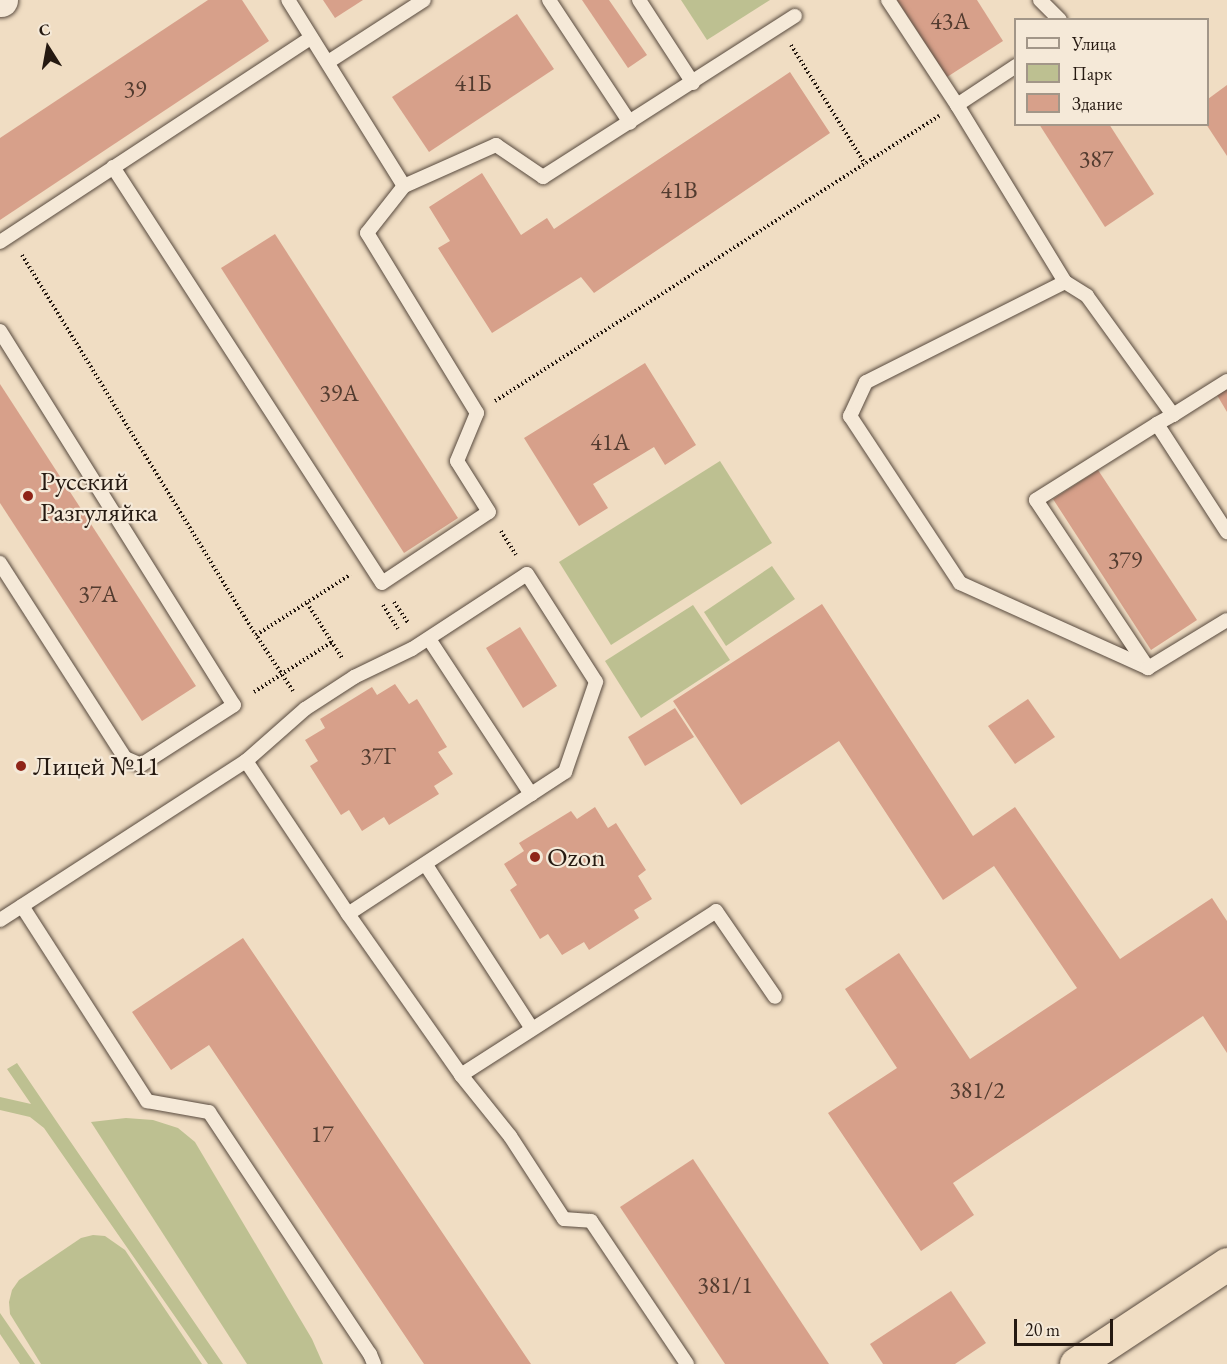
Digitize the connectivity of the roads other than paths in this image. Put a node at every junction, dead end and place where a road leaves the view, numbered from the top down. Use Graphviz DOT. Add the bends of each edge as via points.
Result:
graph roads {
  1 [pos="288,0"];
  2 [pos="424,0"];
  3 [pos="549,0"];
  4 [pos="639,0"];
  5 [pos="888,0"];
  6 [pos="1040,0"];
  7 [pos="795,16"];
  8 [pos="1058,18"];
  9 [pos="311,38"];
  10 [pos="328,62"];
  11 [pos="1014,67"];
  12 [pos="693,82"];
  13 [pos="957,105"];
  14 [pos="630,123"];
  15 [pos="113,167"];
  16 [pos="404,186"];
  17 [pos="5,239"];
  18 [pos="1065,282"];
  19 [pos="0,331"];
  20 [pos="1227,381"];
  21 [pos="1173,415"];
  22 [pos="1157,424"];
  23 [pos="1227,532"];
  24 [pos="0,563"];
  25 [pos="1227,621"];
  26 [pos="421,644"];
  27 [pos="1148,668"];
  28 [pos="246,762"];
  29 [pos="531,794"];
  30 [pos="426,865"];
  31 [pos="22,906"];
  32 [pos="348,914"];
  33 [pos="0,920"];
  34 [pos="775,997"];
  35 [pos="531,1027"];
  36 [pos="461,1074"];
  37 [pos="1227,1264"];
  38 [pos="374,1364"];
  39 [pos="687,1364"];
  40 [pos="1076,1364"];
  1 -- 9 [label="lane"];
  2 -- 10 [label="lane"];
  3 -- 14 [label="lane"];
  4 -- 12 [label="lane"];
  5 -- 13 [label="lane"];
  6 -- 8 [label="lane"];
  7 -- 12 [label="lane"];
  9 -- 10 [label="lane"];
  9 -- 15 [label="lane"];
  10 -- 16 [label="lane"];
  11 -- 13 [label="lane"];
  12 -- 14 [label="lane"];
  13 -- 18 [label="lane"];
  14 -- 16 [label="lane" via="543,177 496,145"];
  15 -- 16 [label="lane" via="382,583 489,512 458,461 477,413 367,233"];
  15 -- 17 [label="lane"];
  18 -- 21 [label="lane" via="1088,296"];
  18 -- 27 [label="lane" via="866,382 849,416 960,583"];
  19 -- 24 [label="lane" via="234,705 141,765 125,758"];
  20 -- 21 [label="lane"];
  21 -- 22 [label="lane"];
  22 -- 23 [label="lane"];
  22 -- 27 [label="lane" via="1036,501"];
  25 -- 27 [label="lane"];
  26 -- 28 [label="lane" via="354,677 305,709"];
  26 -- 29 [label="lane"];
  26 -- 29 [label="lane" via="528,574 596,682 565,772"];
  28 -- 31 [label="lane"];
  28 -- 32 [label="lane"];
  29 -- 30 [label="lane"];
  30 -- 32 [label="lane"];
  30 -- 35 [label="lane"];
  31 -- 33 [label="lane"];
  31 -- 38 [label="lane" via="147,1101 209,1112"];
  32 -- 36 [label="lane"];
  34 -- 35 [label="lane" via="716,911"];
  35 -- 36 [label="lane"];
  36 -- 39 [label="lane" via="510,1136 564,1219 591,1221"];
  37 -- 40 [label="highway"];
}
